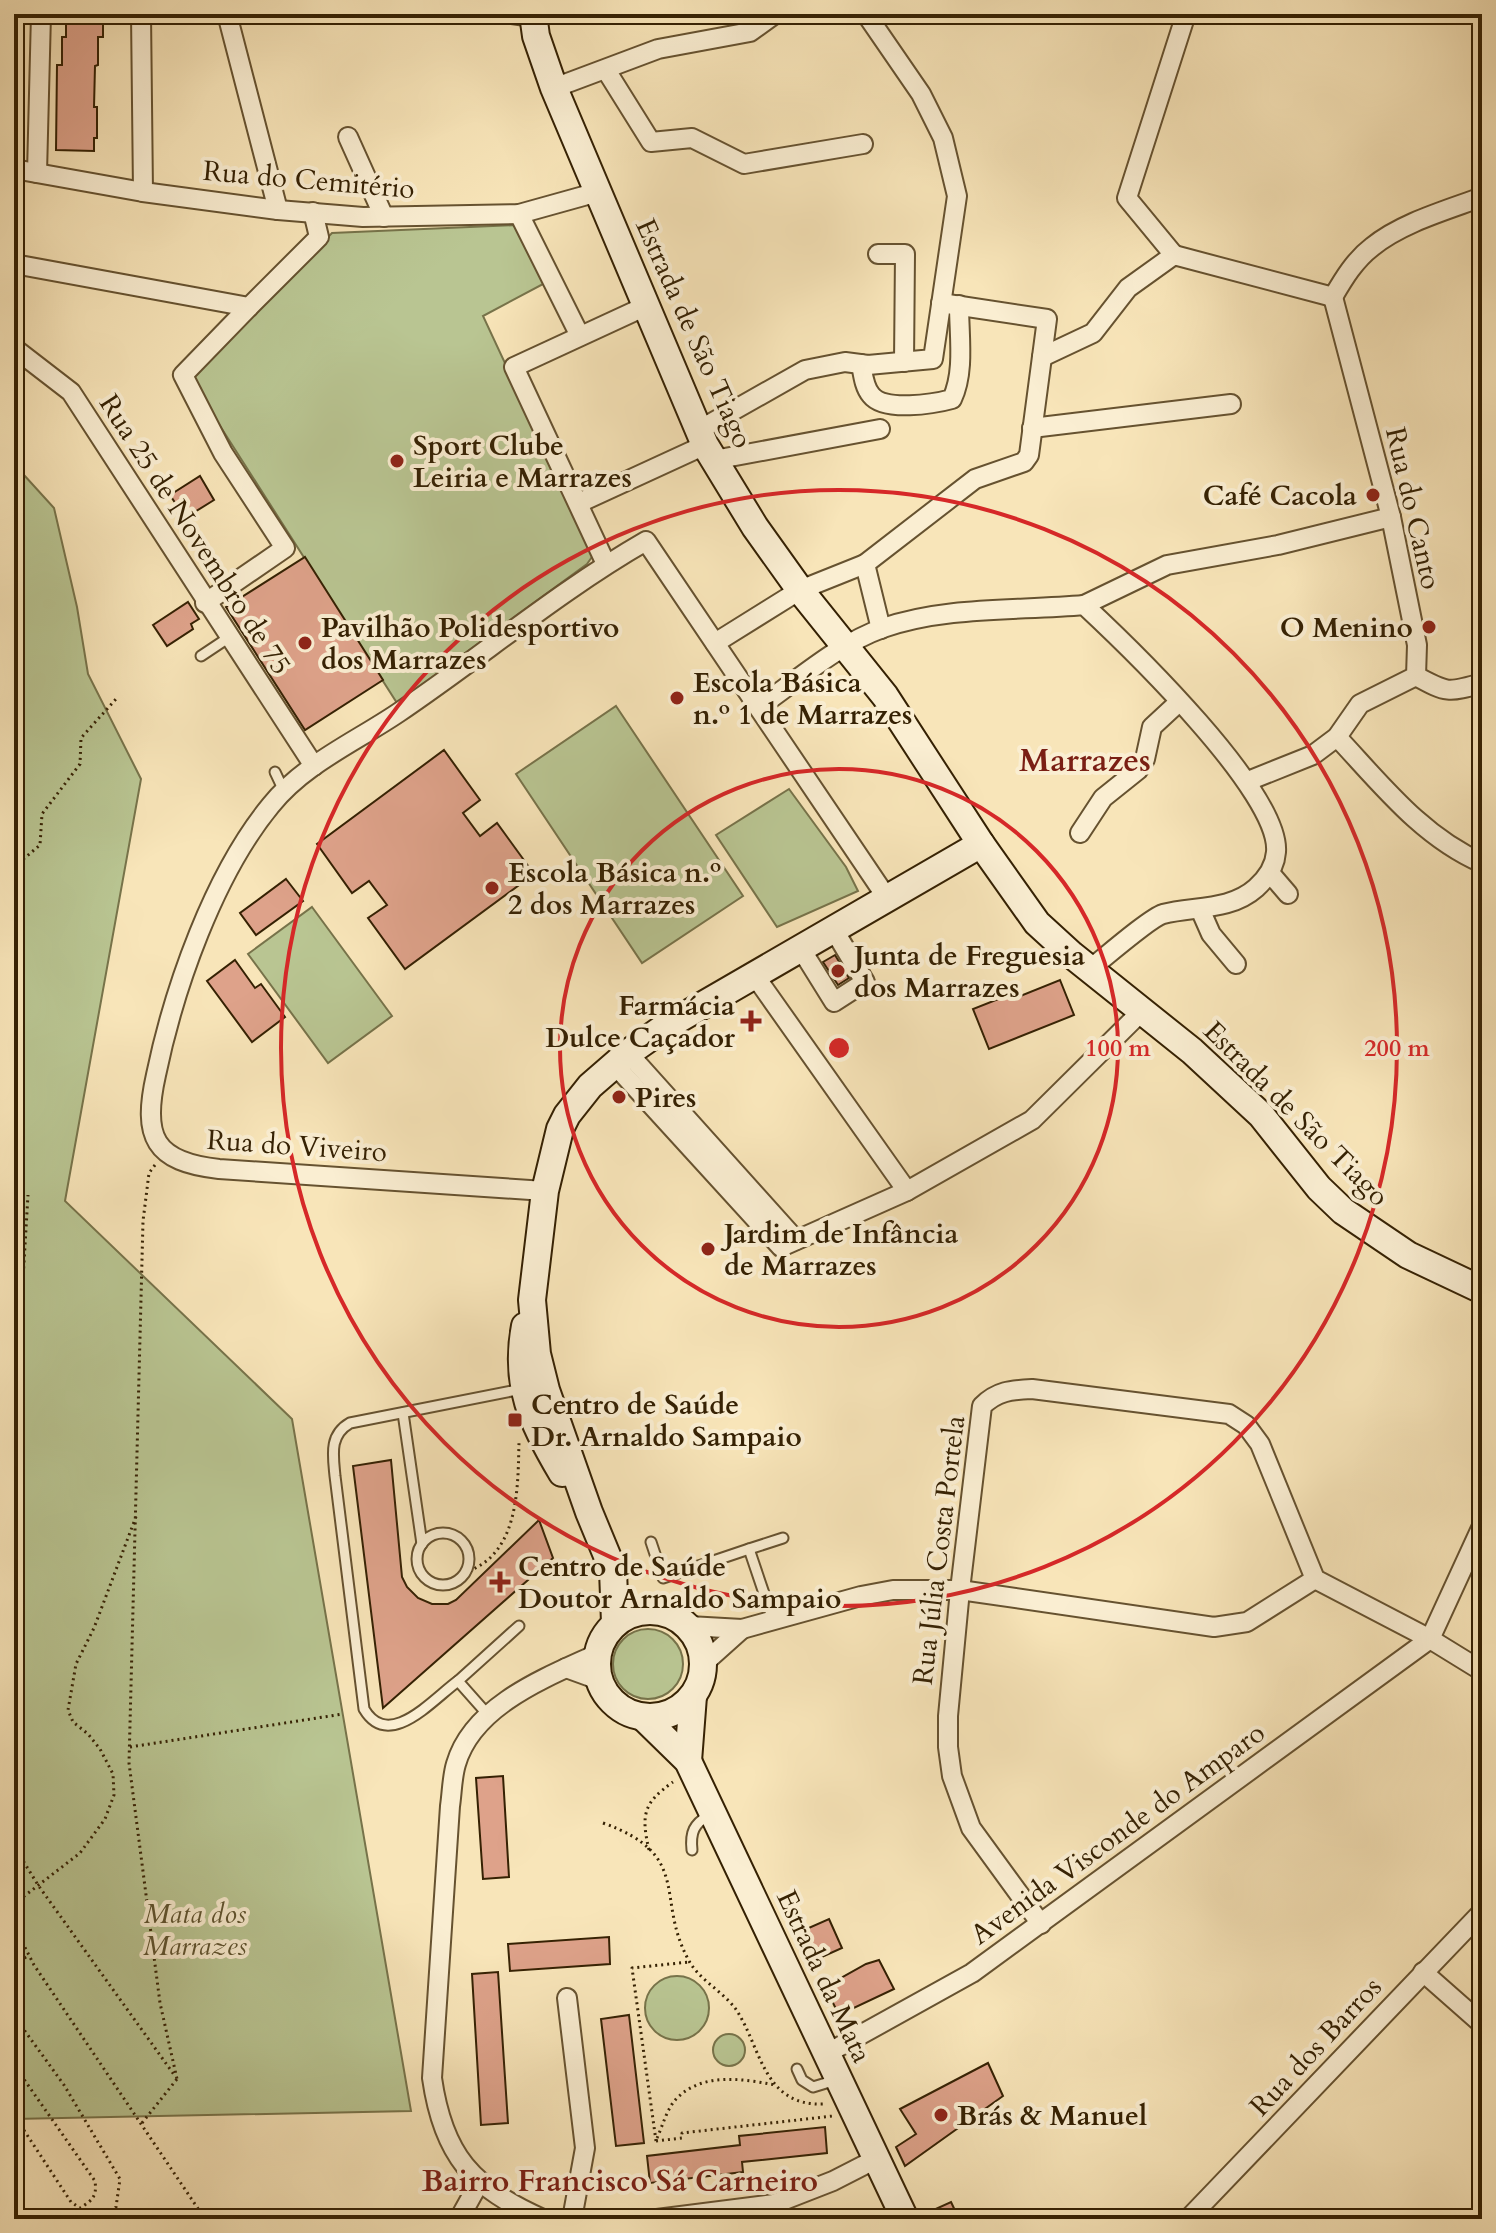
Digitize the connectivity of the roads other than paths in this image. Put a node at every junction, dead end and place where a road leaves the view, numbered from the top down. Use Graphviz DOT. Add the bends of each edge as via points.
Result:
graph roads {
  1 [pos="41,14"];
  2 [pos="141,14"];
  3 [pos="227,14"];
  4 [pos="775,14"];
  5 [pos="866,14"];
  6 [pos="1186,14"];
  7 [pos="526,15"];
  8 [pos="606,70"];
  9 [pos="554,88"];
  10 [pos="348,137"];
  11 [pos="863,144"];
  12 [pos="14,169"];
  13 [pos="37,173"];
  14 [pos="143,192"];
  15 [pos="598,192"];
  16 [pos="1482,197"];
  17 [pos="278,210"];
  18 [pos="313,212"];
  19 [pos="519,214"];
  20 [pos="384,217"];
  21 [pos="878,254"];
  22 [pos="1174,255"];
  23 [pos="14,264"];
  24 [pos="1333,297"];
  25 [pos="950,304"];
  26 [pos="646,306"];
  27 [pos="249,307"];
  28 [pos="580,336"];
  29 [pos="14,348"];
  30 [pos="1042,357"];
  31 [pos="904,362"];
  32 [pos="861,364"];
  33 [pos="1231,404"];
  34 [pos="1032,428"];
  35 [pos="880,429"];
  36 [pos="706,445"];
  37 [pos="579,503"];
  38 [pos="1391,517"];
  39 [pos="606,564"];
  40 [pos="865,564"];
  41 [pos="800,590"];
  42 [pos="205,603"];
  43 [pos="1084,605"];
  44 [pos="881,629"];
  45 [pos="228,638"];
  46 [pos="715,643"];
  47 [pos="846,647"];
  48 [pos="201,656"];
  49 [pos="1416,676"];
  50 [pos="1482,683"];
  51 [pos="1179,702"];
  52 [pos="759,707"];
  53 [pos="1337,737"];
  54 [pos="314,766"];
  55 [pos="275,772"];
  56 [pos="1248,781"];
  57 [pos="284,791"];
  58 [pos="1080,833"];
  59 [pos="981,844"];
  60 [pos="1482,863"];
  61 [pos="1270,873"];
  62 [pos="1288,894"];
  63 [pos="887,898"];
  64 [pos="1200,909"];
  65 [pos="834,930"];
  66 [pos="801,949"];
  67 [pos="1236,964"];
  68 [pos="1090,969"];
  69 [pos="755,976"];
  70 [pos="1143,1010"];
  71 [pos="621,1059"];
  72 [pos="545,1191"];
  73 [pos="907,1191"];
  74 [pos="1482,1290"];
  75 [pos="535,1389"];
  76 [pos="403,1413"];
  77 [pos="1482,1526"];
  78 [pos="783,1538"];
  79 [pos="651,1542"];
  80 [pos="422,1544"];
  81 [pos="749,1549"];
  82 [pos="613,1570"];
  83 [pos="1315,1579"];
  84 [pos="960,1590"];
  85 [pos="662,1611"];
  86 [pos="773,1620"];
  87 [pos="615,1623"];
  88 [pos="519,1626"];
  89 [pos="689,1626"];
  90 [pos="742,1629"];
  91 [pos="1430,1639"];
  92 [pos="704,1663"];
  93 [pos="598,1667"];
  94 [pos="1482,1671"];
  95 [pos="458,1681"];
  96 [pos="693,1696"];
  97 [pos="489,1716"];
  98 [pos="643,1717"];
  99 [pos="682,1770"];
  100 [pos="712,1814"];
  101 [pos="692,1850"];
  102 [pos="1482,1912"];
  103 [pos="1041,1924"];
  104 [pos="1423,1972"];
  105 [pos="567,1998"];
  106 [pos="1482,2024"];
  107 [pos="826,2054"];
  108 [pos="797,2069"];
  109 [pos="838,2080"];
  110 [pos="876,2159"];
  111 [pos="479,2183"];
  112 [pos="459,2219"];
  113 [pos="543,2219"];
  114 [pos="572,2219"];
  115 [pos="657,2219"];
  116 [pos="905,2219"];
  117 [pos="1188,2219"];
  1 -- 13 [label="street"];
  2 -- 14 [label="street"];
  3 -- 17 [label="street"];
  4 -- 8 [label="street" via="750,32 658,49"];
  5 -- 25 [label="street" via="921,94 943,138 957,196"];
  6 -- 22 [label="street" via="1127,198"];
  7 -- 9 [label="main road, Estrada de São Tiago"];
  8 -- 9 [label="street"];
  8 -- 11 [label="street" via="651,142 692,138 744,164"];
  9 -- 15 [label="main road, Estrada de São Tiago"];
  10 -- 20 [label="street"];
  12 -- 13 [label="street, Rua do Cemitério"];
  13 -- 14 [label="street, Rua do Cemitério"];
  14 -- 17 [label="street, Rua do Cemitério"];
  15 -- 19 [label="street, Rua do Cemitério"];
  15 -- 26 [label="main road, Estrada de São Tiago"];
  16 -- 24 [label="street" via="1373,246 1347,272"];
  17 -- 18 [label="street, Rua do Cemitério"];
  18 -- 20 [label="street, Rua do Cemitério"];
  18 -- 27 [label="street" via="319,237"];
  19 -- 20 [label="street, Rua do Cemitério"];
  19 -- 28 [label="street"];
  21 -- 31 [label="street" via="905,254"];
  22 -- 24 [label="street"];
  22 -- 30 [label="street" via="1128,288 1093,333"];
  23 -- 27 [label="street"];
  24 -- 38 [label="street, Rua do Canto"];
  25 -- 30 [label="street" via="1047,319"];
  25 -- 31 [label="street" via="933,359"];
  25 -- 32 [label="street" via="958,386 952,399 878,401 870,394"];
  26 -- 28 [label="street"];
  26 -- 36 [label="main road, Estrada de São Tiago"];
  27 -- 42 [label="street" via="183,375 223,453 285,548"];
  28 -- 37 [label="street" via="514,367"];
  29 -- 42 [label="street, Rua 25 de Novembro de 75" via="71,392"];
  30 -- 34 [label="street"];
  31 -- 32 [label="street"];
  32 -- 36 [label="street" via="805,370"];
  33 -- 34 [label="street"];
  34 -- 40 [label="street" via="1024,462 975,479"];
  35 -- 36 [label="street"];
  36 -- 37 [label="street"];
  36 -- 41 [label="main road, Estrada de São Tiago"];
  37 -- 39 [label="street"];
  38 -- 43 [label="street" via="1167,565"];
  38 -- 49 [label="street, Rua do Canto" via="1417,645"];
  39 -- 46 [label="street, Rua do Viveiro" via="646,541"];
  39 -- 54 [label="street, Rua do Viveiro" via="397,714"];
  40 -- 41 [label="street"];
  40 -- 44 [label="street"];
  41 -- 46 [label="street"];
  41 -- 47 [label="main road, Estrada de São Tiago"];
  42 -- 45 [label="street, Rua 25 de Novembro de 75"];
  43 -- 44 [label="street" via="935,615"];
  43 -- 51 [label="street"];
  44 -- 47 [label="street"];
  45 -- 48 [label="lane"];
  45 -- 54 [label="street, Rua 25 de Novembro de 75"];
  46 -- 52 [label="street"];
  47 -- 52 [label="street"];
  47 -- 59 [label="main road, Estrada de São Tiago" via="885,696"];
  49 -- 50 [label="street" via="1453,692"];
  49 -- 53 [label="street" via="1360,704"];
  51 -- 56 [label="street"];
  51 -- 58 [label="street" via="1152,727 1138,770 1103,798"];
  52 -- 63 [label="street"];
  53 -- 56 [label="street" via="1313,755"];
  53 -- 60 [label="street" via="1414,819"];
  54 -- 57 [label="street, Rua do Viveiro"];
  55 -- 57 [label="lane"];
  56 -- 61 [label="street" via="1274,835 1277,849"];
  57 -- 72 [label="street, Rua do Viveiro" via="248,837 186,967 150,1105 152,1130 164,1153 205,1167"];
  59 -- 63 [label="main road"];
  59 -- 68 [label="main road, Estrada de São Tiago" via="1037,923"];
  61 -- 62 [label="street"];
  61 -- 64 [label="street" via="1238,899"];
  63 -- 65 [label="main road"];
  64 -- 67 [label="street" via="1211,934"];
  64 -- 68 [label="street" via="1161,915"];
  65 -- 66 [label="main road"];
  65 -- 66 [label="street" via="865,982 834,1002"];
  66 -- 69 [label="main road"];
  68 -- 70 [label="main road, Estrada de São Tiago"];
  69 -- 71 [label="main road" via="665,1027"];
  69 -- 73 [label="street"];
  70 -- 73 [label="street" via="1032,1120"];
  70 -- 74 [label="main road, Estrada de São Tiago" via="1261,1115 1343,1211 1408,1255"];
  71 -- 72 [label="main road" via="567,1115 554,1145"];
  71 -- 73 [label="street" via="781,1247"];
  72 -- 75 [label="main road" via="521,1350 520,1372"];
  75 -- 76 [label="lane"];
  75 -- 82 [label="main road"];
  76 -- 80 [label="lane"];
  76 -- 95 [label="lane" via="350,1423 334,1445 364,1709 378,1725 400,1724"];
  77 -- 91 [label="street"];
  78 -- 81 [label="lane"];
  79 -- 81 [label="lane" via="663,1578"];
  80 -- 80 [label="lane" via="440,1533 456,1537 469,1558 464,1574 450,1584 426,1579 418,1564"];
  81 -- 86 [label="lane"];
  82 -- 85 [label="main road"];
  82 -- 87 [label="main road"];
  83 -- 84 [label="street" via="1247,1622 1214,1627"];
  83 -- 84 [label="street, Rua Júlia Costa Portela" via="1260,1444 1246,1425 1229,1414 1032,1389 993,1395 982,1406"];
  83 -- 91 [label="street"];
  84 -- 86 [label="street" via="893,1590"];
  84 -- 103 [label="street, Rua Júlia Costa Portela" via="948,1716 952,1776 971,1828"];
  85 -- 87 [label="main road" via="633,1613"];
  85 -- 89 [label="main road"];
  86 -- 90 [label="street"];
  87 -- 93 [label="main road" via="602,1641"];
  88 -- 95 [label="lane"];
  89 -- 90 [label="street"];
  89 -- 92 [label="main road"];
  90 -- 92 [label="street"];
  91 -- 94 [label="street"];
  91 -- 103 [label="street, Avenida Visconde do Amparo"];
  92 -- 96 [label="main road"];
  93 -- 97 [label="street" via="566,1668 530,1684"];
  93 -- 98 [label="main road" via="616,1705"];
  95 -- 97 [label="lane"];
  96 -- 98 [label="main road" via="671,1713"];
  96 -- 99 [label="main road, Estrada da Mata"];
  97 -- 111 [label="street" via="455,1765 432,2078 449,2143"];
  98 -- 99 [label="main road, Estrada da Mata"];
  99 -- 100 [label="main road, Estrada da Mata"];
  100 -- 101 [label="lane" via="697,1822 690,1837"];
  100 -- 107 [label="main road, Estrada da Mata"];
  102 -- 104 [label="street, Rua dos Barros"];
  103 -- 107 [label="street, Avenida Visconde do Amparo" via="972,1973"];
  104 -- 106 [label="street"];
  104 -- 117 [label="street, Rua dos Barros"];
  105 -- 114 [label="street" via="585,2148"];
  107 -- 109 [label="main road, Estrada da Mata"];
  108 -- 109 [label="lane" via="813,2087"];
  109 -- 110 [label="main road, Estrada da Mata"];
  110 -- 115 [label="street" via="774,2204"];
  110 -- 116 [label="main road, Estrada da Mata"];
  111 -- 112 [label="street"];
  111 -- 113 [label="street"];
}
